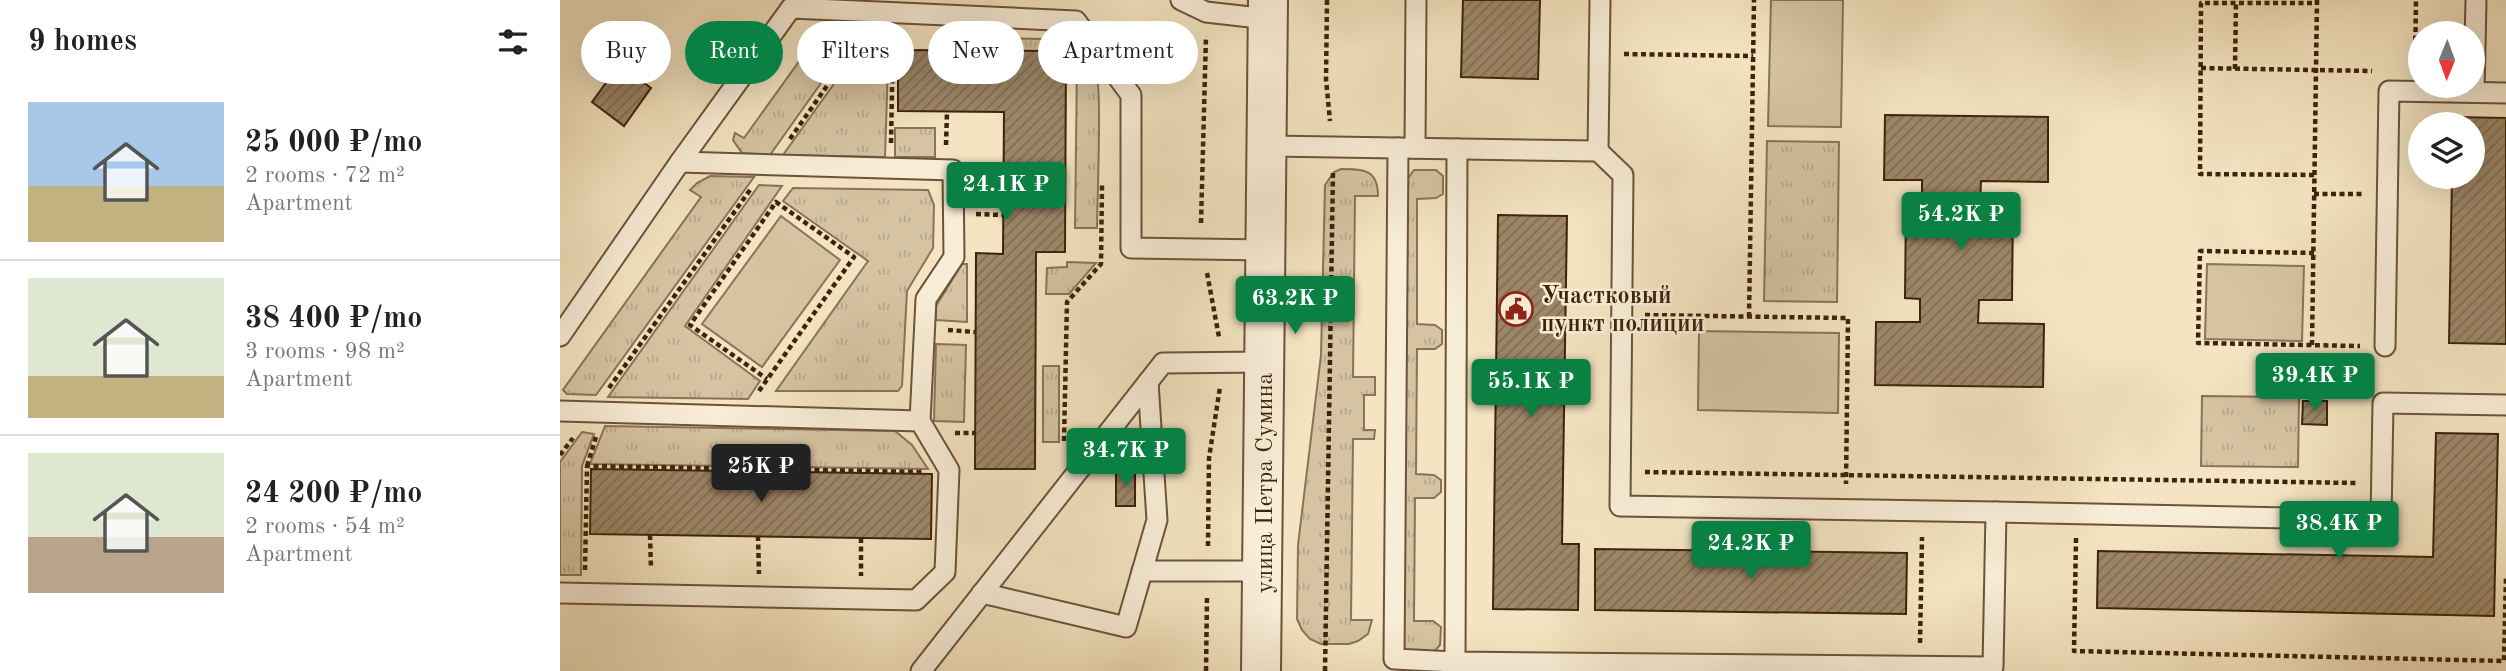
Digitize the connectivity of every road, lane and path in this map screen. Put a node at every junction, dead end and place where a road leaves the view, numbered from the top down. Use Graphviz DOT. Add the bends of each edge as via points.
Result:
graph roads {
  1 [pos="1181,0"];
  2 [pos="1327,0"];
  3 [pos="1416,0"];
  4 [pos="1600,0"];
  5 [pos="1754,0"];
  6 [pos="2416,0"];
  7 [pos="2476,0"];
  8 [pos="2236,1"];
  9 [pos="2315,2"];
  10 [pos="1268,10"];
  11 [pos="2416,21"];
  12 [pos="2476,21"];
  13 [pos="1600,54"];
  14 [pos="1753,56"];
  15 [pos="2201,68"];
  16 [pos="2235,69"];
  17 [pos="2316,70"];
  18 [pos="2378,71"];
  19 [pos="828,84"];
  20 [pos="892,84"];
  21 [pos="2408,91"];
  22 [pos="2485,92"];
  23 [pos="2506,93"];
  24 [pos="947,111"];
  25 [pos="1266,146"];
  26 [pos="1333,147"];
  27 [pos="1407,148"];
  28 [pos="1457,149"];
  29 [pos="1598,150"];
  30 [pos="680,162"];
  31 [pos="772,164"];
  32 [pos="891,168"];
  33 [pos="945,170"];
  34 [pos="2315,175"];
  35 [pos="1102,180"];
  36 [pos="2315,194"];
  37 [pos="2388,195"];
  38 [pos="1265,250"];
  39 [pos="2314,253"];
  40 [pos="1621,315"];
  41 [pos="1749,317"];
  42 [pos="560,336"];
  43 [pos="2312,345"];
  44 [pos="2385,346"];
  45 [pos="1265,362"];
  46 [pos="767,379"];
  47 [pos="1148,382"];
  48 [pos="753,400"];
  49 [pos="2506,405"];
  50 [pos="560,411"];
  51 [pos="592,412"];
  52 [pos="919,421"];
  53 [pos="579,429"];
  54 [pos="1064,441"];
  55 [pos="560,455"];
  56 [pos="587,466"];
  57 [pos="1619,471"];
  58 [pos="929,472"];
  59 [pos="1846,475"];
  60 [pos="2381,483"];
  61 [pos="1845,510"];
  62 [pos="1996,512"];
  63 [pos="1922,529"];
  64 [pos="2076,531"];
  65 [pos="650,535"];
  66 [pos="758,536"];
  67 [pos="861,538"];
  68 [pos="1142,571"];
  69 [pos="1264,571"];
  70 [pos="2506,576"];
  71 [pos="585,579"];
  72 [pos="651,580"];
  73 [pos="759,582"];
  74 [pos="862,584"];
  75 [pos="560,593"];
  76 [pos="982,593"];
  77 [pos="1920,647"];
  78 [pos="1455,662"];
  79 [pos="1394,665"];
  80 [pos="1752,668"];
  81 [pos="1993,669"];
  82 [pos="921,671"];
  83 [pos="1261,671"];
  84 [pos="1325,671"];
  1 -- 10 [label="lane" via="1206,12"];
  2 -- 26 [label="path" via="1326,79"];
  3 -- 27 [label="lane"];
  4 -- 13 [label="lane"];
  5 -- 14 [label="path"];
  6 -- 11 [label="path"];
  7 -- 12 [label="lane"];
  8 -- 9 [label="path"];
  8 -- 15 [label="path" via="2201,3"];
  8 -- 16 [label="path"];
  9 -- 17 [label="path"];
  10 -- 25 [label="street, улица Петра Сумина"];
  13 -- 14 [label="path"];
  13 -- 29 [label="lane"];
  14 -- 41 [label="path"];
  15 -- 16 [label="path"];
  15 -- 34 [label="path" via="2200,174"];
  16 -- 17 [label="path"];
  17 -- 18 [label="path"];
  17 -- 34 [label="path"];
  19 -- 31 [label="path"];
  20 -- 32 [label="path"];
  21 -- 37 [label="lane" via="2389,91"];
  22 -- 23 [label="lane"];
  24 -- 33 [label="path"];
  25 -- 26 [label="lane"];
  25 -- 38 [label="street, улица Петра Сумина"];
  26 -- 27 [label="lane"];
  26 -- 84 [label="path"];
  27 -- 28 [label="lane"];
  27 -- 79 [label="lane"];
  28 -- 29 [label="lane"];
  28 -- 78 [label="lane"];
  29 -- 40 [label="lane" via="1623,174"];
  30 -- 31 [label="lane"];
  30 -- 38 [label="lane" via="791,8 1076,21 1131,95 1131,248"];
  30 -- 42 [label="lane"];
  31 -- 32 [label="lane"];
  31 -- 51 [label="path"];
  32 -- 33 [label="lane"];
  33 -- 52 [label="lane" via="953,170 954,257 926,299"];
  34 -- 36 [label="path"];
  35 -- 54 [label="path" via="1101,264 1067,302"];
  36 -- 37 [label="path"];
  36 -- 39 [label="path"];
  37 -- 44 [label="lane"];
  38 -- 45 [label="street, улица Петра Сумина"];
  39 -- 43 [label="path"];
  39 -- 43 [label="path" via="2200,251 2198,343"];
  40 -- 41 [label="path"];
  40 -- 57 [label="lane"];
  41 -- 59 [label="path" via="1848,318"];
  43 -- 44 [label="path"];
  45 -- 47 [label="lane" via="1163,363"];
  45 -- 69 [label="street, улица Петра Сумина"];
  46 -- 46 [label="path" via="854,257 776,202 690,325"];
  46 -- 48 [label="path"];
  47 -- 68 [label="lane" via="1157,520"];
  47 -- 76 [label="lane"];
  49 -- 60 [label="lane" via="2383,403"];
  50 -- 51 [label="lane"];
  51 -- 52 [label="lane"];
  51 -- 53 [label="path"];
  52 -- 75 [label="lane" via="949,470 945,572 916,600"];
  53 -- 55 [label="path"];
  53 -- 56 [label="path" via="599,429"];
  56 -- 58 [label="path"];
  56 -- 71 [label="path"];
  57 -- 59 [label="path"];
  57 -- 61 [label="lane" via="1619,506"];
  59 -- 60 [label="path"];
  59 -- 61 [label="path"];
  60 -- 62 [label="lane" via="2381,520"];
  61 -- 62 [label="lane"];
  62 -- 81 [label="lane"];
  63 -- 77 [label="path"];
  64 -- 70 [label="path" via="2074,651 2504,660"];
  65 -- 72 [label="path"];
  66 -- 73 [label="path"];
  67 -- 74 [label="path"];
  68 -- 69 [label="lane"];
  68 -- 76 [label="lane" via="1126,627"];
  69 -- 83 [label="street, улица Петра Сумина"];
  76 -- 82 [label="lane"];
  78 -- 79 [label="lane"];
  78 -- 80 [label="lane"];
  80 -- 81 [label="lane"];
}
